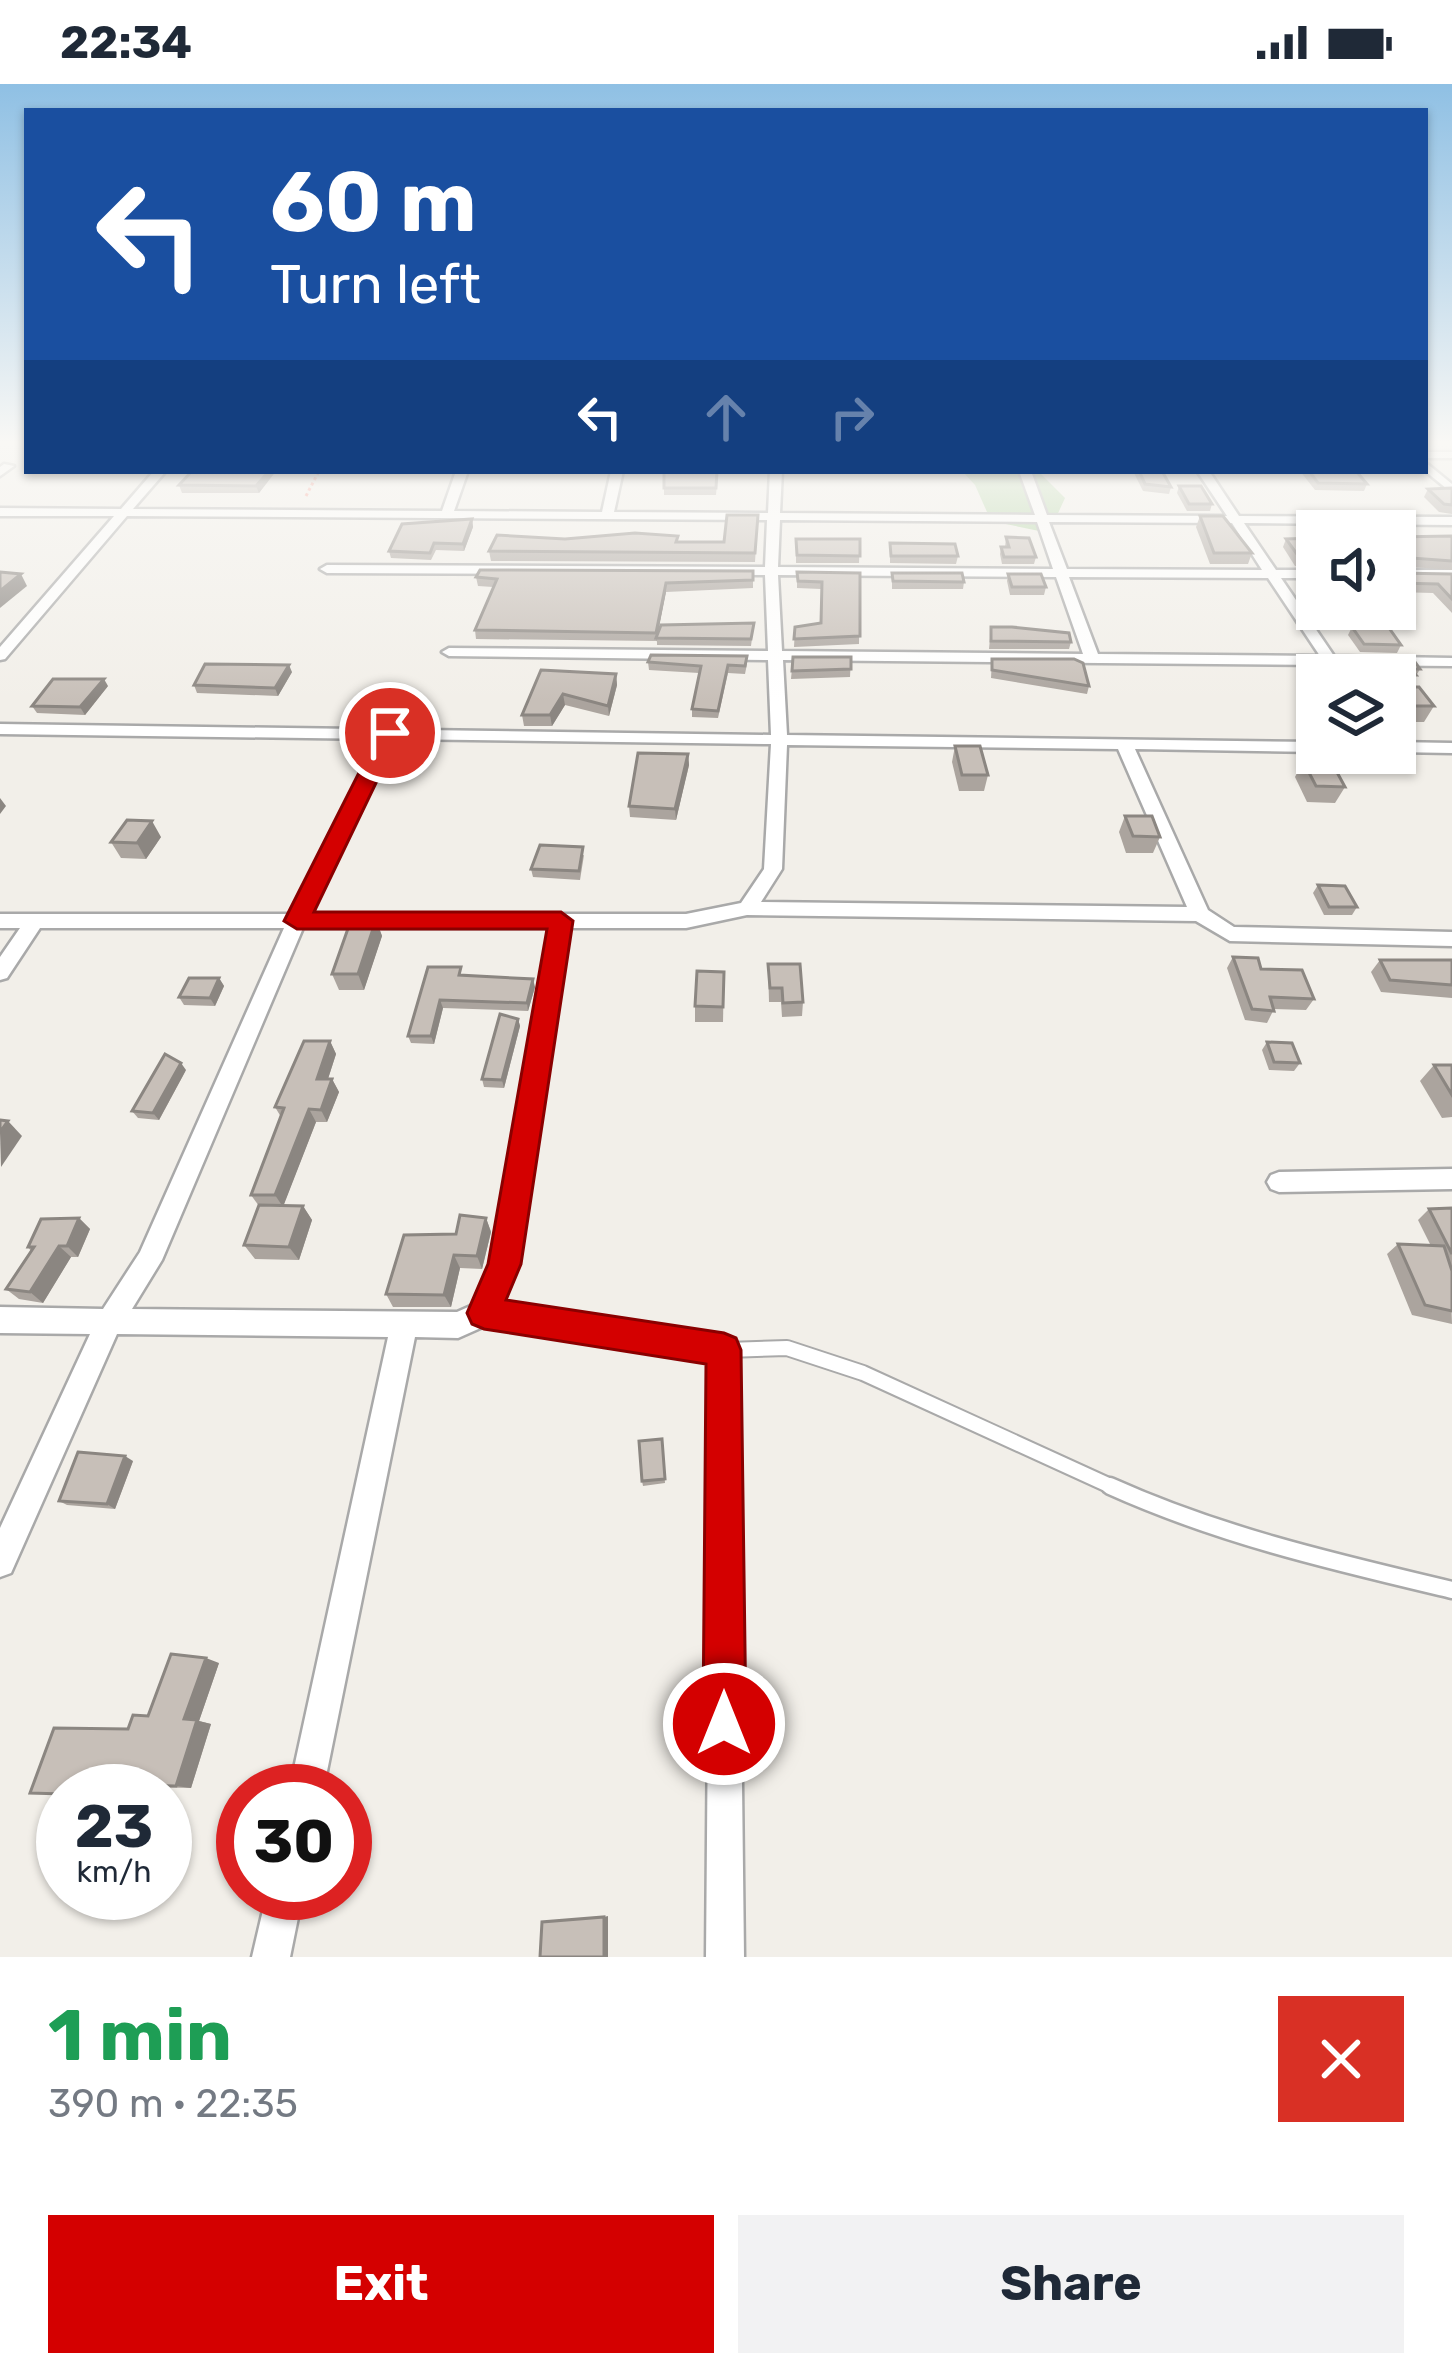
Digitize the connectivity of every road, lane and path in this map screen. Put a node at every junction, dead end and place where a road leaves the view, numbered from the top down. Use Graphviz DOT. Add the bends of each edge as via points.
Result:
graph roads {
  1 [pos="114,527"];
  2 [pos="774,527"];
  3 [pos="1045,527"];
  4 [pos="1239,527"];
  5 [pos="327,568"];
  6 [pos="771,568"];
  7 [pos="1061,571"];
  8 [pos="1274,574"];
  9 [pos="1296,574"];
  10 [pos="1416,574"];
  11 [pos="1452,574"];
  12 [pos="449,652"];
  13 [pos="776,654"];
  14 [pos="1326,654"];
  15 [pos="0,656"];
  16 [pos="1091,658"];
  17 [pos="1452,662"];
  18 [pos="1416,664"];
  19 [pos="1296,666"];
  20 [pos="0,729"];
  21 [pos="390,733"];
  22 [pos="779,741"];
  23 [pos="1296,747"];
  24 [pos="1126,748"];
  25 [pos="1416,748"];
  26 [pos="1452,748"];
  27 [pos="747,908"];
  28 [pos="1201,914"];
  29 [pos="0,921"];
  30 [pos="34,921"];
  31 [pos="297,921"];
  32 [pos="561,921"];
  33 [pos="1452,939"];
  34 [pos="0,973"];
  35 [pos="1452,1179"];
  36 [pos="1279,1182"];
  37 [pos="484,1313"];
  38 [pos="0,1320"];
  39 [pos="108,1324"];
  40 [pos="404,1325"];
  41 [pos="724,1350"];
  42 [pos="0,1562"];
  43 [pos="1452,1590"];
  44 [pos="312,1764"];
  45 [pos="279,1920"];
  46 [pos="271,1957"];
  47 [pos="725,1957"];
  1 -- 15 [label="street"];
  2 -- 6 [label="street"];
  3 -- 7 [label="street"];
  4 -- 8 [label="street"];
  5 -- 6 [label="street"];
  6 -- 7 [label="street"];
  6 -- 13 [label="street"];
  7 -- 8 [label="street"];
  7 -- 16 [label="street"];
  8 -- 9 [label="street"];
  8 -- 14 [label="street"];
  10 -- 11 [label="street"];
  12 -- 13 [label="street"];
  13 -- 16 [label="street"];
  13 -- 22 [label="street"];
  16 -- 19 [label="street"];
  17 -- 18 [label="street"];
  20 -- 21 [label="street"];
  21 -- 22 [label="street"];
  21 -- 31 [label="street"];
  22 -- 24 [label="street"];
  22 -- 27 [label="street" via="773,869"];
  23 -- 24 [label="street"];
  24 -- 28 [label="street"];
  25 -- 26 [label="street"];
  27 -- 28 [label="street"];
  27 -- 32 [label="street" via="686,921"];
  28 -- 33 [label="street" via="1230,934"];
  29 -- 30 [label="street"];
  30 -- 31 [label="street"];
  30 -- 34 [label="street"];
  31 -- 32 [label="street"];
  31 -- 39 [label="street" via="149,1261"];
  32 -- 37 [label="street" via="505,1264"];
  35 -- 36 [label="street"];
  37 -- 40 [label="street" via="458,1325"];
  37 -- 41 [label="street"];
  38 -- 39 [label="street"];
  39 -- 40 [label="street" via="195,1318"];
  39 -- 42 [label="street"];
  40 -- 44 [label="street"];
  41 -- 43 [label="lane" via="787,1348 863,1373 1188,1521"];
  41 -- 47 [label="street"];
  45 -- 46 [label="street"];
}
